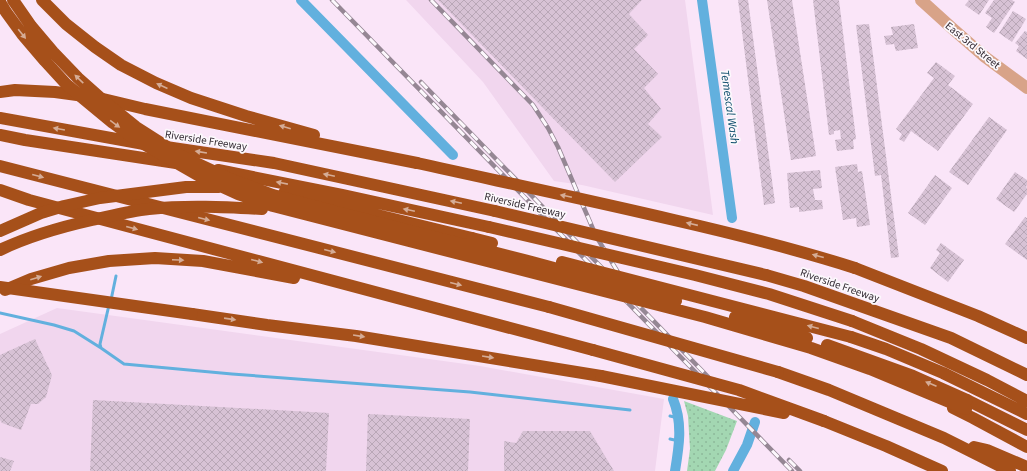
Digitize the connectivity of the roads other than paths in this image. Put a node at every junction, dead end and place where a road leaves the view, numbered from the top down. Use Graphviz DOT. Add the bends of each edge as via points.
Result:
graph roads {
  1 [pos="13,0"];
  2 [pos="42,0"];
  3 [pos="921,0"];
  4 [pos="0,2"];
  5 [pos="1027,88"];
  6 [pos="0,92"];
  7 [pos="0,118"];
  8 [pos="0,136"];
  9 [pos="417,163"];
  10 [pos="0,166"];
  11 [pos="0,190"];
  12 [pos="0,231"];
  13 [pos="0,250"];
  14 [pos="0,287"];
  15 [pos="0,292"];
  16 [pos="457,314"];
  17 [pos="1024,337"];
  18 [pos="1027,375"];
  19 [pos="1027,401"];
  20 [pos="966,404"];
  21 [pos="1027,414"];
  22 [pos="824,421"];
  23 [pos="1027,430"];
  24 [pos="944,438"];
  25 [pos="1027,440"];
  26 [pos="1027,447"];
  27 [pos="1027,467"];
  28 [pos="942,471"];
  29 [pos="1010,471"];
  20 -- 1 [label="highway, one-way, bridge" via="913,376 778,329 273,195 228,178 177,153 136,127 105,102 53,52"];
  9 -- 2 [label="highway, one-way" via="246,116 191,98 156,83 121,65 95,47 66,24"];
  3 -- 5 [label="street, East 3rd Street" via="985,57"];
  4 -- 20 [label="highway, one-way, bridge" via="22,34 63,80 108,119 135,139 203,178 238,194 273,206 698,315 811,348"];
  6 -- 9 [label="highway, bridge" via="55,92 99,98"];
  18 -- 7 [label="highway, Riverside Freeway, one-way, bridge" via="951,338 766,275 494,211 274,163"];
  19 -- 8 [label="highway, one-way, bridge" via="922,349 852,321 769,294 342,195 188,164"];
  17 -- 9 [label="highway, one-way, bridge" via="978,316 825,258 634,211"];
  10 -- 24 [label="highway, one-way, bridge" via="549,307 778,372 829,390"];
  11 -- 16 [label="highway, one-way" via="29,200"];
  21 -- 12 [label="highway, one-way, bridge" via="943,373 851,337 472,238 299,196 246,188 186,186 100,198 58,208"];
  13 -- 26 [label="highway, bridge" via="44,233 148,209 229,207 308,212 469,252 755,329 933,399"];
  14 -- 22 [label="highway, one-way, bridge" via="356,336 601,376"];
  15 -- 16 [label="highway, one-way" via="31,279 69,268 109,261 155,258 203,261 319,283"];
  16 -- 22 [label="highway, bridge" via="739,390"];
  20 -- 23 [label="highway"];
  20 -- 25 [label="highway"];
  22 -- 28 [label="highway"];
  24 -- 27 [label="highway" via="987,450"];
  24 -- 29 [label="highway"];
}
